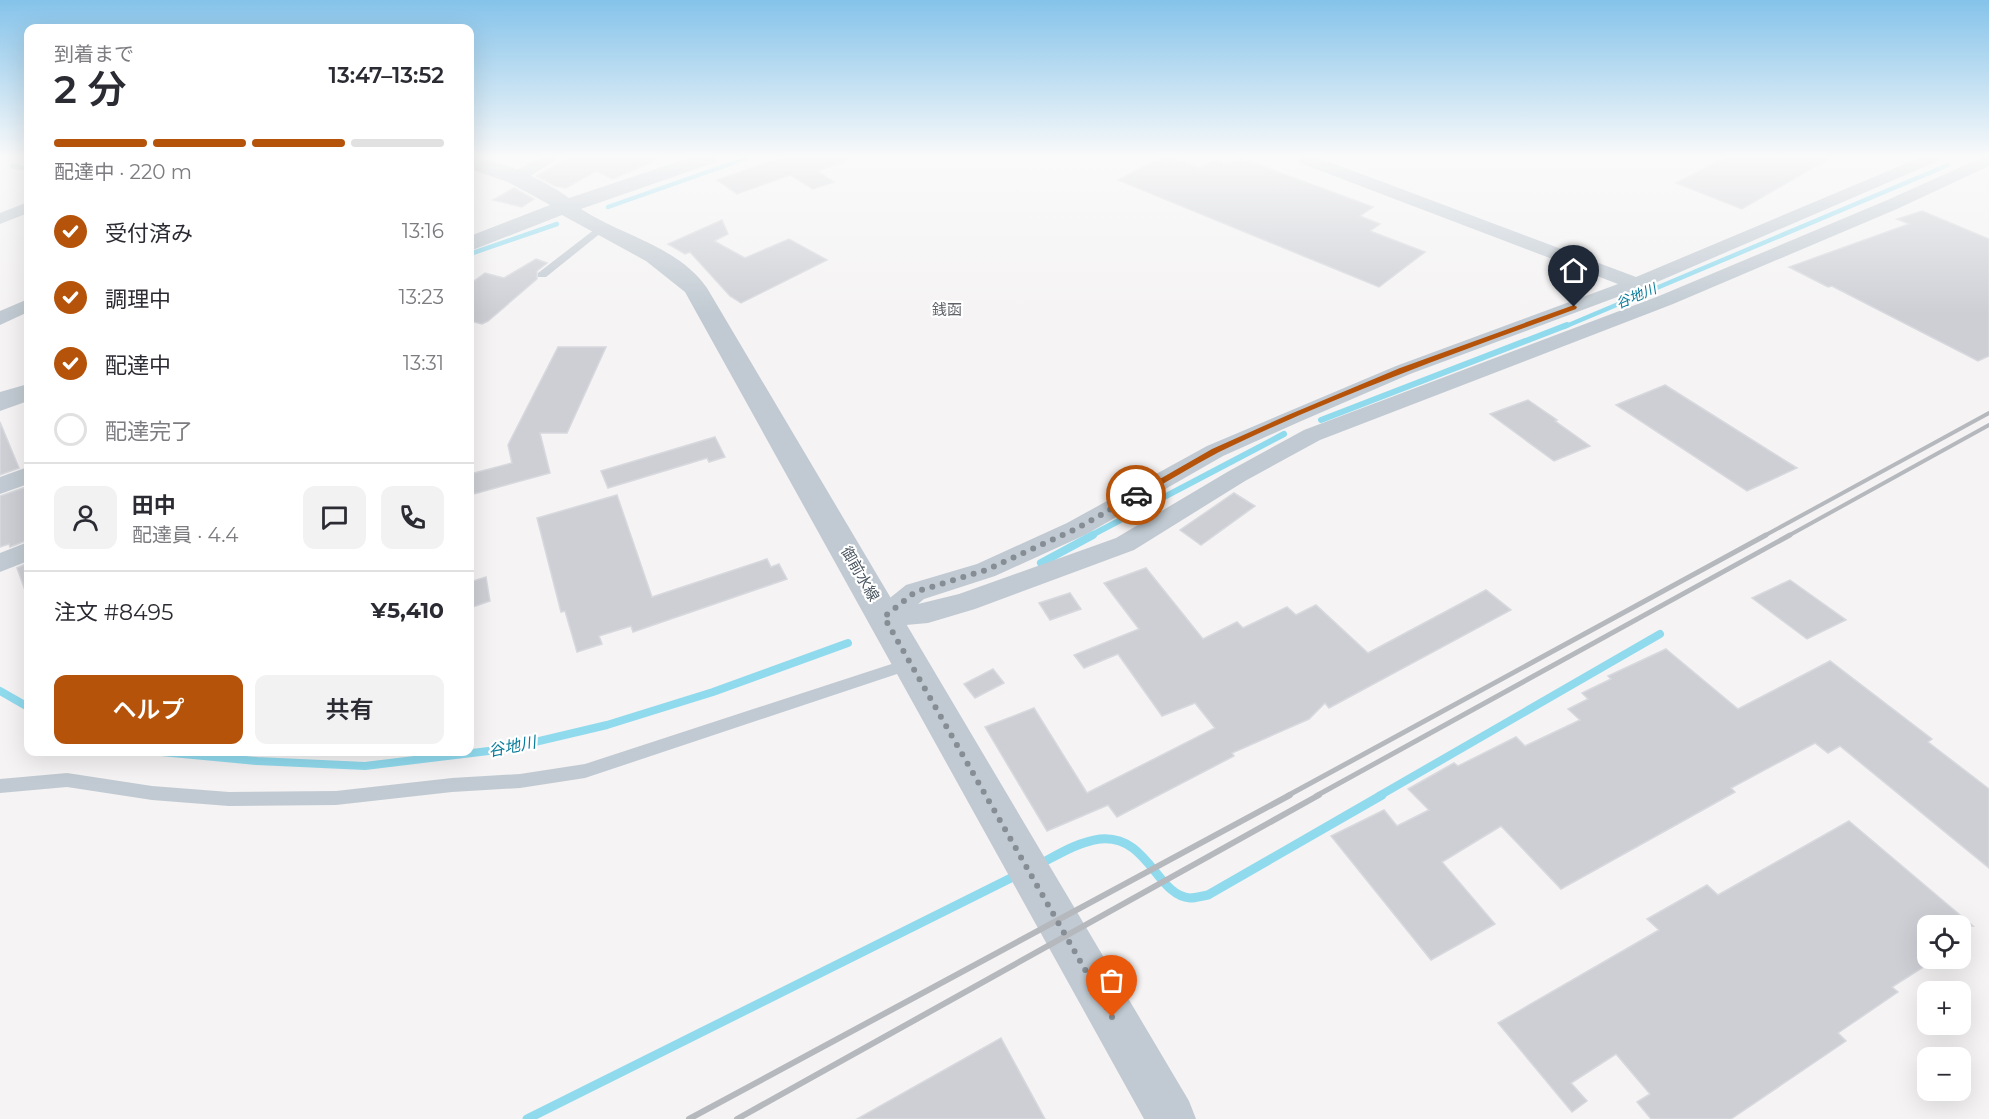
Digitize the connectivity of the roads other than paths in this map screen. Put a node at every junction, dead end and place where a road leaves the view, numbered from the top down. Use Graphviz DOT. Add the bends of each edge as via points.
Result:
graph roads {
  1 [pos="558,210"];
  2 [pos="570,210"];
  3 [pos="1438,210"];
  4 [pos="1812,210"];
  5 [pos="1880,210"];
  6 [pos="602,228"];
  7 [pos="474,242"];
  8 [pos="542,275"];
  9 [pos="1640,285"];
  10 [pos="1663,298"];
  11 [pos="24,307"];
  12 [pos="0,319"];
  13 [pos="24,393"];
  14 [pos="0,402"];
  15 [pos="1291,417"];
  16 [pos="1312,435"];
  17 [pos="24,477"];
  18 [pos="0,486"];
  19 [pos="24,553"];
  20 [pos="0,563"];
  21 [pos="884,617"];
  22 [pos="911,663"];
  23 [pos="0,786"];
  24 [pos="1171,1119"];
  1 -- 7 [label="street"];
  2 -- 6 [label="street, 御前水線"];
  3 -- 9 [label="street"];
  4 -- 9 [label="street"];
  5 -- 10 [label="street"];
  6 -- 8 [label="lane"];
  6 -- 21 [label="street, 御前水線" via="662,260 695,288"];
  9 -- 10 [label="street"];
  9 -- 15 [label="street" via="1403,370"];
  10 -- 16 [label="street"];
  11 -- 12 [label="street"];
  13 -- 14 [label="street"];
  15 -- 16 [label="street"];
  15 -- 21 [label="street" via="1215,451 1076,529 986,570 915,592"];
  16 -- 21 [label="street" via="1125,544 966,602 928,613"];
  17 -- 18 [label="street"];
  19 -- 20 [label="street"];
  21 -- 22 [label="street, 御前水線"];
  22 -- 23 [label="lane" via="585,771 520,781 336,798 229,799 152,793 67,780"];
  22 -- 24 [label="street, 御前水線"];
}
